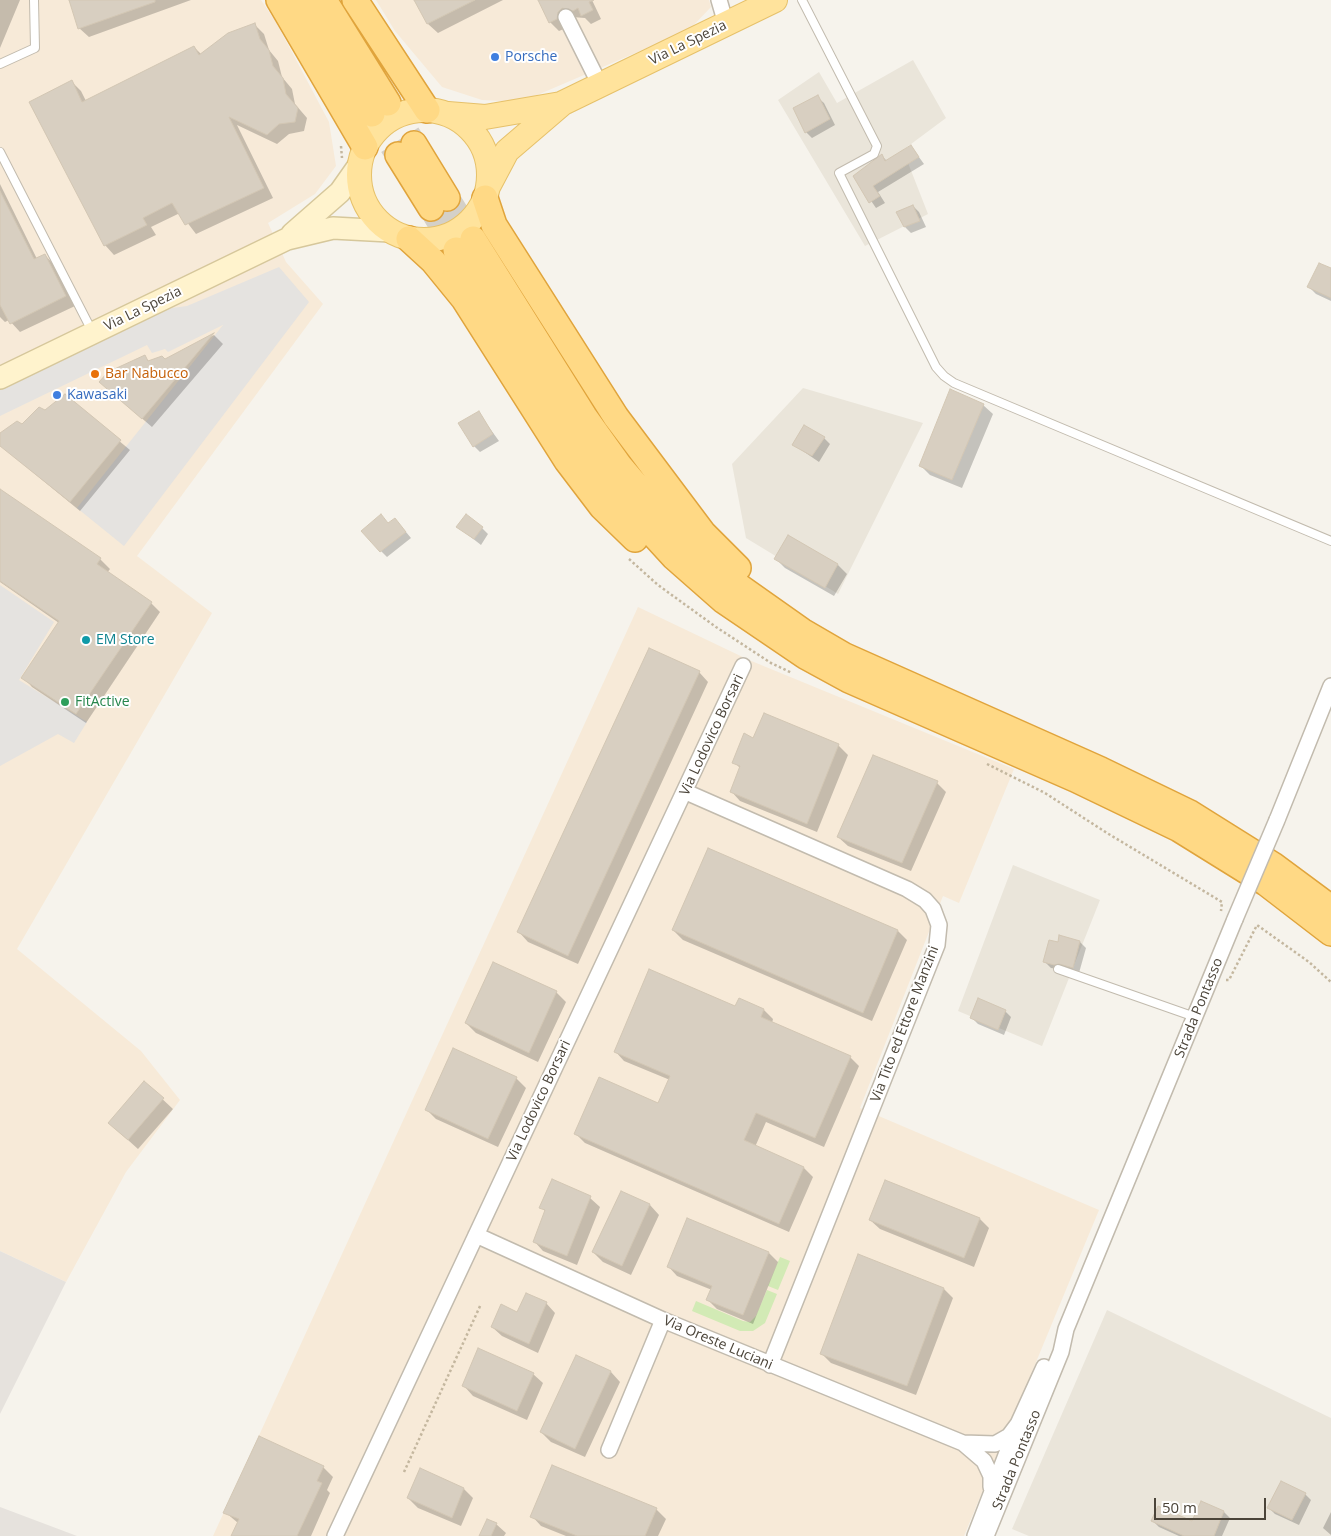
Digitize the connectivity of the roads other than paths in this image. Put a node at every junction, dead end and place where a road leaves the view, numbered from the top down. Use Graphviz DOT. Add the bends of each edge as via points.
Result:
graph roads {
  1 [pos="34,0"];
  2 [pos="279,0"];
  3 [pos="301,0"];
  4 [pos="324,0"];
  5 [pos="355,0"];
  6 [pos="719,0"];
  7 [pos="775,0"];
  8 [pos="802,0"];
  9 [pos="566,17"];
  10 [pos="726,24"];
  11 [pos="0,64"];
  12 [pos="600,85"];
  13 [pos="563,103"];
  14 [pos="436,112"];
  15 [pos="406,150"];
  16 [pos="0,152"];
  17 [pos="355,157"];
  18 [pos="487,192"];
  19 [pos="439,203"];
  20 [pos="399,235"];
  21 [pos="287,239"];
  22 [pos="465,244"];
  23 [pos="93,333"];
  24 [pos="0,378"];
  25 [pos="1331,541"];
  26 [pos="825,656"];
  27 [pos="744,666"];
  28 [pos="1331,686"];
  29 [pos="686,792"];
  30 [pos="1331,908"];
  31 [pos="1331,933"];
  32 [pos="1058,969"];
  33 [pos="1196,1017"];
  34 [pos="476,1235"];
  35 [pos="663,1320"];
  36 [pos="1066,1329"];
  37 [pos="770,1365"];
  38 [pos="1048,1383"];
  39 [pos="1018,1424"];
  40 [pos="963,1443"];
  41 [pos="609,1450"];
  42 [pos="1005,1464"];
  43 [pos="989,1495"];
  44 [pos="335,1536"];
  45 [pos="975,1536"];
  46 [pos="984,1536"];
  1 -- 11 [label="lane" via="35,48"];
  2 -- 17 [label="highway"];
  3 -- 4 [label="highway" via="380,108"];
  5 -- 14 [label="highway"];
  6 -- 10 [label="street"];
  7 -- 10 [label="main road, Via La Spezia"];
  8 -- 25 [label="lane" via="877,146 874,154 839,173 936,367 944,376 954,383"];
  9 -- 12 [label="street"];
  10 -- 12 [label="main road, Via La Spezia"];
  12 -- 13 [label="main road, Via La Spezia"];
  13 -- 14 [label="main road, Via La Spezia" via="485,117"];
  13 -- 18 [label="main road, Via La Spezia" via="507,151"];
  14 -- 17 [label="main road, Via La Spezia" via="408,112 390,119 375,131"];
  14 -- 18 [label="main road" via="462,122 475,135 489,168"];
  15 -- 19 [label="highway"];
  16 -- 23 [label="lane"];
  17 -- 20 [label="main road" via="364,202 374,219"];
  17 -- 21 [label="main road, Via La Spezia" via="340,192"];
  18 -- 20 [label="main road, Via La Spezia" via="482,206 469,224 451,235 430,241"];
  18 -- 26 [label="highway" via="494,225 616,417 703,533"];
  20 -- 21 [label="main road, Via La Spezia" via="333,228"];
  20 -- 26 [label="highway" via="433,261 464,299 567,462 602,507 712,604 776,645"];
  21 -- 23 [label="main road, Via La Spezia"];
  22 -- 26 [label="highway" via="619,465 651,504 685,541 734,583 788,622"];
  23 -- 24 [label="main road, Via La Spezia"];
  26 -- 30 [label="highway" via="1175,805 1258,854"];
  26 -- 31 [label="highway" via="864,687 1105,792 1179,829 1266,883"];
  27 -- 29 [label="street, Via Lodovico Borsari"];
  28 -- 33 [label="street, Strada Pontasso, bridge"];
  29 -- 34 [label="street, Via Lodovico Borsari"];
  29 -- 37 [label="street, Via Tito ed Ettore Manzini" via="907,889 933,909 939,925 937,945"];
  32 -- 33 [label="lane"];
  33 -- 36 [label="street, Strada Pontasso"];
  34 -- 35 [label="street, Via Oreste Luciani"];
  34 -- 44 [label="street, Via Lodovico Borsari"];
  35 -- 37 [label="street, Via Oreste Luciani"];
  35 -- 41 [label="street"];
  36 -- 38 [label="street, Strada Pontasso" via="1061,1352"];
  36 -- 39 [label="street, Strada Pontasso"];
  37 -- 40 [label="street, Via Oreste Luciani"];
  38 -- 42 [label="street, Strada Pontasso" via="1029,1413"];
  38 -- 46 [label="street, Strada Pontasso"];
  39 -- 40 [label="street, Via Oreste Luciani" via="1009,1436 995,1444"];
  39 -- 42 [label="street, Strada Pontasso"];
  40 -- 42 [label="street, Strada Pontasso"];
  40 -- 43 [label="street, Via Oreste Luciani" via="986,1464 991,1480"];
  42 -- 43 [label="street, Strada Pontasso"];
  42 -- 46 [label="street, Strada Pontasso" via="986,1519"];
  43 -- 45 [label="street, Strada Pontasso"];
}
